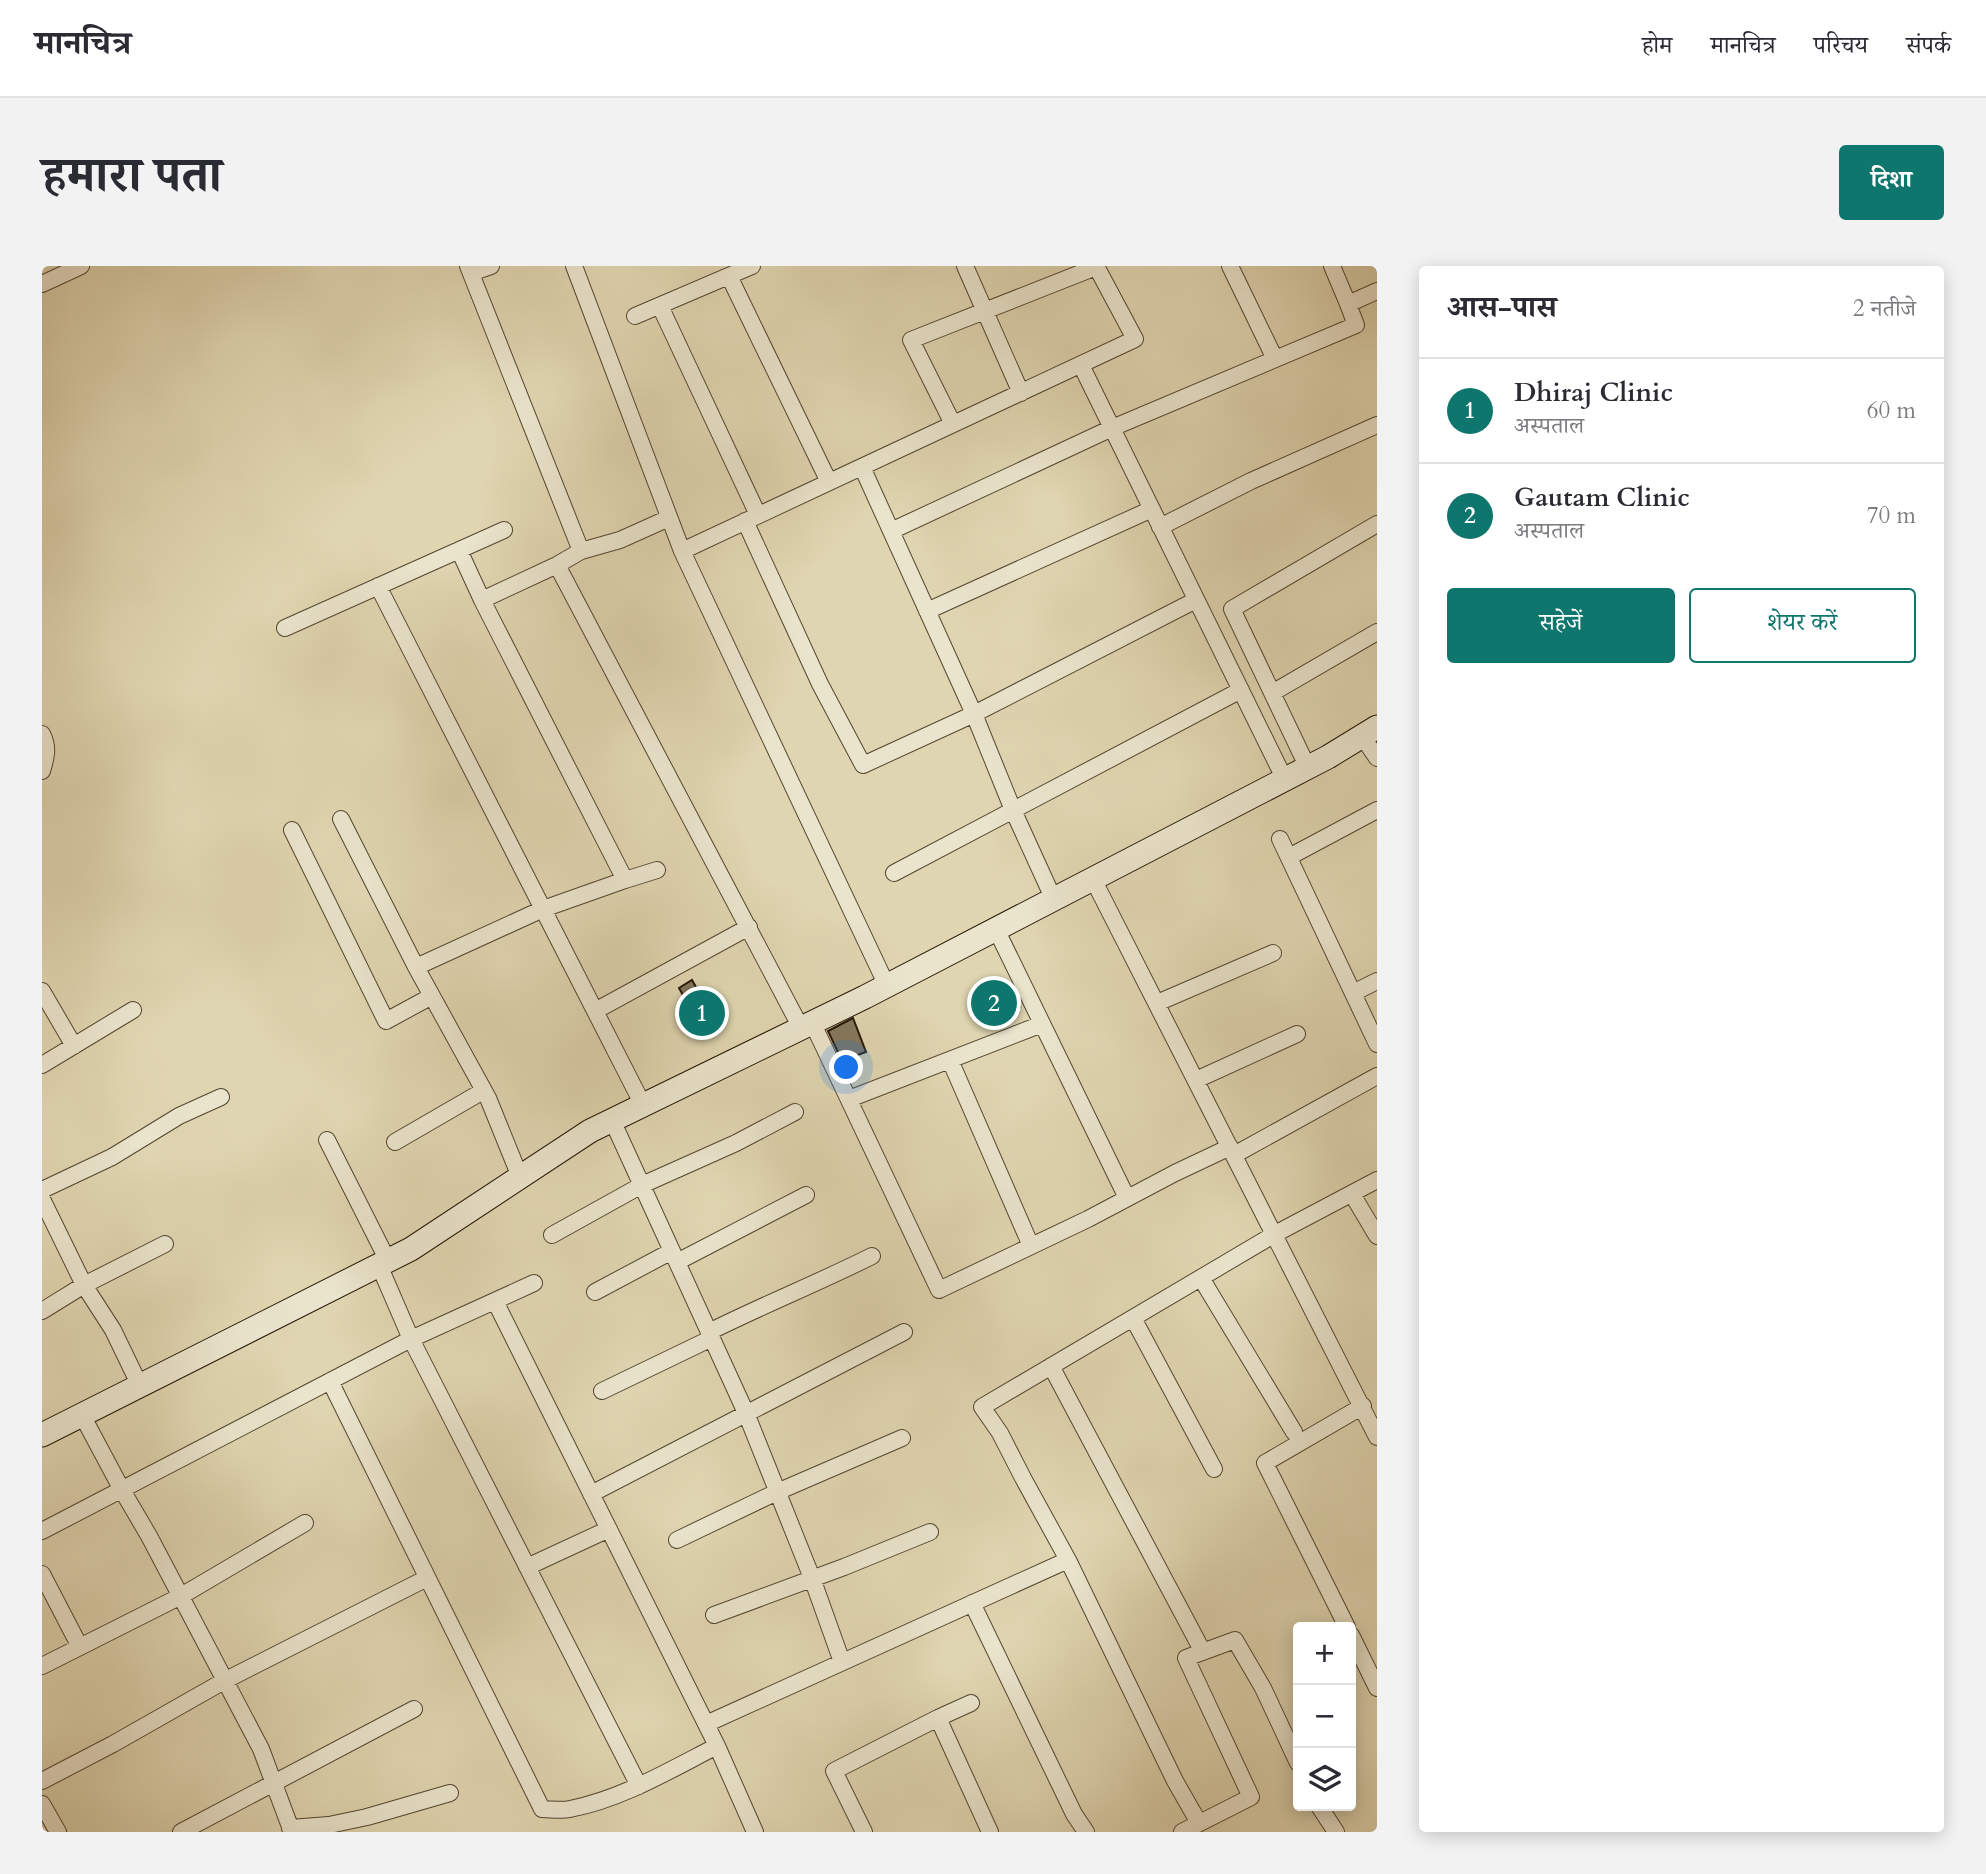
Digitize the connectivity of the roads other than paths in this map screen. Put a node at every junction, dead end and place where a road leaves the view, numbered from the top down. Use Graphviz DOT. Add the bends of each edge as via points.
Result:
graph roads {
  1 [pos="81,266"];
  2 [pos="491,266"];
  3 [pos="574,266"];
  4 [pos="752,266"];
  5 [pos="965,266"];
  6 [pos="1096,266"];
  7 [pos="1230,266"];
  8 [pos="1332,266"];
  9 [pos="470,270"];
  10 [pos="729,276"];
  11 [pos="42,284"];
  12 [pos="1377,290"];
  13 [pos="1348,304"];
  14 [pos="660,306"];
  15 [pos="984,312"];
  16 [pos="635,317"];
  17 [pos="1275,359"];
  18 [pos="1081,365"];
  19 [pos="1021,393"];
  20 [pos="953,424"];
  21 [pos="1377,425"];
  22 [pos="1112,428"];
  23 [pos="862,467"];
  24 [pos="829,482"];
  25 [pos="1152,509"];
  26 [pos="669,518"];
  27 [pos="752,518"];
  28 [pos="1377,524"];
  29 [pos="1160,527"];
  30 [pos="504,530"];
  31 [pos="891,531"];
  32 [pos="459,550"];
  33 [pos="581,551"];
  34 [pos="682,551"];
  35 [pos="557,565"];
  36 [pos="378,586"];
  37 [pos="482,600"];
  38 [pos="1196,600"];
  39 [pos="927,611"];
  40 [pos="285,628"];
  41 [pos="1377,632"];
  42 [pos="1241,690"];
  43 [pos="1272,693"];
  44 [pos="974,714"];
  45 [pos="1370,732"];
  46 [pos="42,734"];
  47 [pos="1377,758"];
  48 [pos="1308,768"];
  49 [pos="42,771"];
  50 [pos="1285,780"];
  51 [pos="1013,810"];
  52 [pos="1377,810"];
  53 [pos="341,819"];
  54 [pos="292,830"];
  55 [pos="1280,839"];
  56 [pos="1289,857"];
  57 [pos="657,870"];
  58 [pos="894,873"];
  59 [pos="1093,879"];
  60 [pos="625,880"];
  61 [pos="1054,900"];
  62 [pos="543,909"];
  63 [pos="749,927"];
  64 [pos="996,929"];
  65 [pos="1273,953"];
  66 [pos="416,967"];
  67 [pos="1377,981"];
  68 [pos="887,986"];
  69 [pos="42,991"];
  70 [pos="1353,993"];
  71 [pos="432,996"];
  72 [pos="1157,1003"];
  73 [pos="134,1010"];
  74 [pos="594,1011"];
  75 [pos="1042,1024"];
  76 [pos="807,1025"];
  77 [pos="1297,1034"];
  78 [pos="1377,1044"];
  79 [pos="74,1046"];
  80 [pos="950,1060"];
  81 [pos="42,1065"];
  82 [pos="1377,1076"];
  83 [pos="1196,1080"];
  84 [pos="483,1091"];
  85 [pos="221,1097"];
  86 [pos="849,1099"];
  87 [pos="643,1105"];
  88 [pos="794,1112"];
  89 [pos="612,1120"];
  90 [pos="327,1140"];
  91 [pos="395,1142"];
  92 [pos="1232,1151"];
  93 [pos="520,1177"];
  94 [pos="1377,1180"];
  95 [pos="642,1185"];
  96 [pos="42,1190"];
  97 [pos="1352,1194"];
  98 [pos="806,1195"];
  99 [pos="1127,1198"];
  100 [pos="42,1199"];
  101 [pos="1275,1234"];
  102 [pos="552,1235"];
  103 [pos="1377,1236"];
  104 [pos="165,1244"];
  105 [pos="1031,1246"];
  106 [pos="675,1256"];
  107 [pos="872,1256"];
  108 [pos="383,1263"];
  109 [pos="1201,1278"];
  110 [pos="534,1283"];
  111 [pos="84,1285"];
  112 [pos="595,1292"];
  113 [pos="495,1301"];
  114 [pos="42,1311"];
  115 [pos="1133,1318"];
  116 [pos="904,1332"];
  117 [pos="710,1335"];
  118 [pos="411,1339"];
  119 [pos="1051,1366"];
  120 [pos="330,1381"];
  121 [pos="140,1385"];
  122 [pos="602,1391"];
  123 [pos="1363,1406"];
  124 [pos="746,1413"];
  125 [pos="82,1415"];
  126 [pos="1294,1432"];
  127 [pos="42,1435"];
  128 [pos="1377,1437"];
  129 [pos="902,1438"];
  130 [pos="1214,1469"];
  131 [pos="122,1490"];
  132 [pos="591,1493"];
  133 [pos="777,1493"];
  134 [pos="304,1522"];
  135 [pos="609,1529"];
  136 [pos="42,1531"];
  137 [pos="930,1532"];
  138 [pos="677,1539"];
  139 [pos="1068,1560"];
  140 [pos="527,1567"];
  141 [pos="42,1574"];
  142 [pos="427,1578"];
  143 [pos="812,1578"];
  144 [pos="181,1596"];
  145 [pos="972,1603"];
  146 [pos="714,1615"];
  147 [pos="1345,1622"];
  148 [pos="1356,1645"];
  149 [pos="80,1647"];
  150 [pos="1203,1652"];
  151 [pos="842,1662"];
  152 [pos="42,1666"];
  153 [pos="224,1681"];
  154 [pos="1377,1688"];
  155 [pos="971,1703"];
  156 [pos="414,1709"];
  157 [pos="938,1718"];
  158 [pos="706,1724"];
  159 [pos="717,1746"];
  160 [pos="1293,1752"];
  161 [pos="42,1781"];
  162 [pos="274,1784"];
  163 [pos="639,1786"];
  164 [pos="450,1793"];
  165 [pos="42,1804"];
  166 [pos="1322,1811"];
  167 [pos="1199,1823"];
  168 [pos="291,1830"];
  169 [pos="58,1832"];
  170 [pos="181,1832"];
  171 [pos="755,1832"];
  172 [pos="864,1832"];
  173 [pos="990,1832"];
  174 [pos="1086,1832"];
  175 [pos="1182,1832"];
  176 [pos="1336,1832"];
  1 -- 11 [label="street"];
  2 -- 9 [label="street"];
  3 -- 26 [label="street"];
  4 -- 10 [label="street"];
  5 -- 15 [label="street"];
  6 -- 15 [label="street"];
  6 -- 18 [label="street" via="1135,339"];
  7 -- 17 [label="street"];
  8 -- 13 [label="street"];
  9 -- 33 [label="street"];
  10 -- 14 [label="street"];
  10 -- 24 [label="street"];
  12 -- 13 [label="street"];
  13 -- 17 [label="street" via="1356,325"];
  14 -- 16 [label="street"];
  14 -- 27 [label="street"];
  15 -- 19 [label="street"];
  15 -- 20 [label="street" via="911,340"];
  17 -- 22 [label="street"];
  18 -- 19 [label="street"];
  18 -- 22 [label="street"];
  19 -- 20 [label="street"];
  20 -- 23 [label="street"];
  21 -- 29 [label="street"];
  22 -- 25 [label="street"];
  22 -- 31 [label="street"];
  23 -- 24 [label="street"];
  23 -- 31 [label="street"];
  24 -- 27 [label="street"];
  25 -- 29 [label="street"];
  25 -- 39 [label="street"];
  26 -- 33 [label="street"];
  26 -- 34 [label="street"];
  27 -- 34 [label="street"];
  27 -- 44 [label="street" via="820,684 863,765"];
  28 -- 43 [label="street" via="1232,609"];
  29 -- 38 [label="street"];
  30 -- 32 [label="street"];
  31 -- 39 [label="street"];
  32 -- 36 [label="street"];
  32 -- 37 [label="street"];
  33 -- 35 [label="street"];
  34 -- 68 [label="street"];
  35 -- 37 [label="street"];
  35 -- 63 [label="street"];
  36 -- 40 [label="street"];
  36 -- 62 [label="street"];
  37 -- 60 [label="street"];
  38 -- 42 [label="street"];
  38 -- 44 [label="street"];
  39 -- 44 [label="street"];
  41 -- 43 [label="street"];
  42 -- 50 [label="street"];
  42 -- 51 [label="street"];
  43 -- 48 [label="street"];
  44 -- 51 [label="street"];
  45 -- 47 [label="street"];
  45 -- 48 [label="street"];
  46 -- 49 [label="street" via="47,756"];
  48 -- 50 [label="street"];
  50 -- 59 [label="street"];
  51 -- 58 [label="street"];
  51 -- 61 [label="street"];
  52 -- 56 [label="street"];
  53 -- 66 [label="street"];
  54 -- 71 [label="street" via="386,1021"];
  55 -- 56 [label="street"];
  56 -- 70 [label="street"];
  57 -- 60 [label="street"];
  59 -- 61 [label="street"];
  59 -- 72 [label="street"];
  60 -- 62 [label="street"];
  61 -- 64 [label="street"];
  62 -- 66 [label="street"];
  62 -- 74 [label="street"];
  63 -- 74 [label="street"];
  63 -- 76 [label="street"];
  64 -- 68 [label="street"];
  64 -- 75 [label="street"];
  65 -- 72 [label="street"];
  66 -- 71 [label="street"];
  67 -- 70 [label="street"];
  68 -- 76 [label="street"];
  69 -- 79 [label="street"];
  70 -- 78 [label="street"];
  71 -- 84 [label="street"];
  72 -- 83 [label="street"];
  73 -- 79 [label="street"];
  74 -- 87 [label="street"];
  75 -- 80 [label="street"];
  75 -- 99 [label="street"];
  76 -- 86 [label="street"];
  76 -- 87 [label="street"];
  77 -- 83 [label="street"];
  79 -- 81 [label="street"];
  80 -- 86 [label="street"];
  80 -- 105 [label="street"];
  82 -- 92 [label="street"];
  83 -- 92 [label="street"];
  84 -- 91 [label="street"];
  84 -- 93 [label="street"];
  85 -- 96 [label="street"];
  86 -- 105 [label="street" via="939,1290"];
  87 -- 89 [label="street"];
  88 -- 95 [label="street"];
  89 -- 93 [label="street"];
  89 -- 95 [label="street"];
  90 -- 108 [label="street"];
  92 -- 99 [label="street"];
  92 -- 101 [label="street"];
  93 -- 108 [label="street"];
  94 -- 97 [label="street"];
  95 -- 102 [label="street"];
  95 -- 106 [label="street"];
  97 -- 101 [label="street"];
  97 -- 103 [label="street"];
  98 -- 106 [label="street"];
  99 -- 105 [label="street"];
  100 -- 111 [label="street"];
  101 -- 109 [label="street"];
  101 -- 123 [label="street"];
  104 -- 111 [label="street"];
  106 -- 112 [label="street"];
  106 -- 117 [label="street"];
  107 -- 117 [label="street" via="749,1312"];
  108 -- 118 [label="street"];
  108 -- 121 [label="street"];
  109 -- 115 [label="street"];
  109 -- 126 [label="street"];
  110 -- 113 [label="street"];
  111 -- 114 [label="street"];
  111 -- 121 [label="street"];
  113 -- 118 [label="street"];
  113 -- 132 [label="street"];
  115 -- 119 [label="street"];
  115 -- 130 [label="street"];
  116 -- 124 [label="street"];
  117 -- 122 [label="street"];
  117 -- 124 [label="street"];
  118 -- 120 [label="street"];
  118 -- 140 [label="street"];
  119 -- 139 [label="street" via="982,1407"];
  119 -- 150 [label="street"];
  120 -- 131 [label="street"];
  120 -- 142 [label="street"];
  121 -- 125 [label="street"];
  123 -- 128 [label="street"];
  123 -- 147 [label="street" via="1265,1462"];
  124 -- 132 [label="street"];
  124 -- 133 [label="street"];
  125 -- 127 [label="street"];
  125 -- 131 [label="street"];
  129 -- 133 [label="street"];
  131 -- 136 [label="street"];
  131 -- 144 [label="street"];
  132 -- 135 [label="street"];
  133 -- 138 [label="street"];
  133 -- 143 [label="street"];
  134 -- 144 [label="street"];
  135 -- 140 [label="street"];
  135 -- 158 [label="street"];
  137 -- 143 [label="street"];
  139 -- 145 [label="street"];
  139 -- 167 [label="street"];
  140 -- 163 [label="street"];
  141 -- 149 [label="street"];
  142 -- 153 [label="street"];
  142 -- 163 [label="street" via="542,1809 567,1810"];
  143 -- 146 [label="street"];
  143 -- 151 [label="street"];
  144 -- 149 [label="street"];
  144 -- 153 [label="street"];
  145 -- 151 [label="street"];
  145 -- 174 [label="street"];
  148 -- 154 [label="street"];
  149 -- 152 [label="street"];
  150 -- 160 [label="street" via="1235,1640"];
  150 -- 167 [label="street" via="1186,1658 1251,1797"];
  151 -- 158 [label="street"];
  153 -- 161 [label="street"];
  153 -- 162 [label="street" via="261,1749"];
  155 -- 157 [label="street"];
  156 -- 162 [label="street"];
  157 -- 172 [label="street" via="834,1771"];
  157 -- 173 [label="street"];
  158 -- 159 [label="street"];
  159 -- 163 [label="street"];
  159 -- 171 [label="street"];
  162 -- 168 [label="street"];
  162 -- 170 [label="street"];
  164 -- 168 [label="street" via="367,1817"];
  165 -- 169 [label="street"];
  166 -- 176 [label="street"];
  167 -- 175 [label="street"];
}
